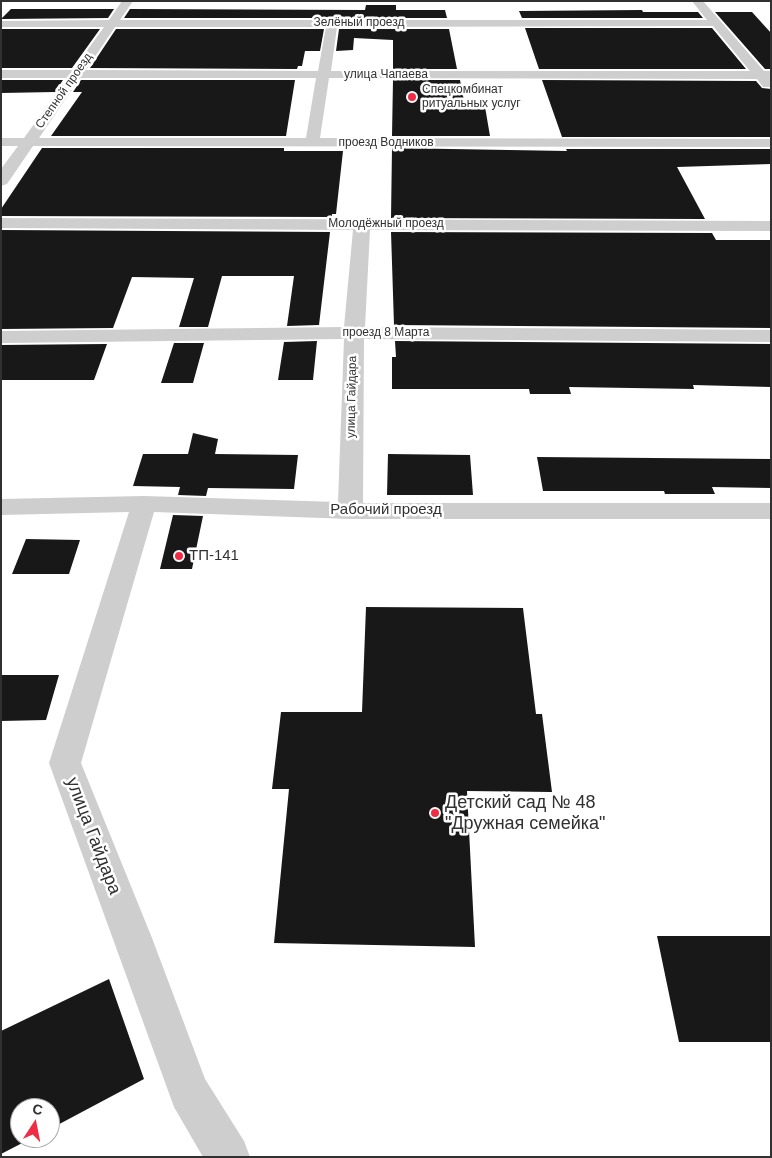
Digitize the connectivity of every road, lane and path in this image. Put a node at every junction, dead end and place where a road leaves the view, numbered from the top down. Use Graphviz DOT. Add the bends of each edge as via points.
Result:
graph roads {
  1 [pos="128,1"];
  2 [pos="697,1"];
  3 [pos="416,8"];
  4 [pos="112,23"];
  5 [pos="419,23"];
  6 [pos="716,23"];
  7 [pos="1,24"];
  8 [pos="332,24"];
  9 [pos="1,74"];
  10 [pos="76,74"];
  11 [pos="323,75"];
  12 [pos="766,75"];
  13 [pos="771,87"];
  14 [pos="1,142"];
  15 [pos="29,142"];
  16 [pos="312,143"];
  17 [pos="771,143"];
  18 [pos="1,181"];
  19 [pos="1,223"];
  20 [pos="362,224"];
  21 [pos="771,226"];
  22 [pos="354,333"];
  23 [pos="771,336"];
  24 [pos="1,337"];
  25 [pos="144,504"];
  26 [pos="1,507"];
  27 [pos="350,511"];
  28 [pos="771,511"];
  29 [pos="228,1157"];
  1 -- 4 [label="street, Степной проезд"];
  2 -- 6 [label="street"];
  3 -- 5 [label="street"];
  4 -- 7 [label="street, Зелёный проезд"];
  4 -- 8 [label="street, Зелёный проезд"];
  4 -- 10 [label="street, Степной проезд"];
  5 -- 6 [label="street, Зелёный проезд"];
  5 -- 8 [label="street, Зелёный проезд"];
  6 -- 12 [label="street"];
  8 -- 11 [label="street"];
  9 -- 10 [label="street, улица Чапаева"];
  10 -- 11 [label="street, улица Чапаева"];
  10 -- 15 [label="street, Степной проезд"];
  11 -- 12 [label="street, улица Чапаева"];
  11 -- 16 [label="street"];
  12 -- 13 [label="street"];
  14 -- 15 [label="street, проезд Водников"];
  15 -- 16 [label="street, проезд Водников"];
  15 -- 18 [label="street, Степной проезд"];
  16 -- 17 [label="street, проезд Водников"];
  19 -- 20 [label="street, Молодёжный проезд"];
  20 -- 21 [label="street, Молодёжный проезд"];
  20 -- 22 [label="street, улица Гайдара"];
  22 -- 23 [label="street, проезд 8 Марта"];
  22 -- 24 [label="street, проезд 8 Марта"];
  22 -- 27 [label="street, улица Гайдара"];
  25 -- 26 [label="street, Рабочий проезд"];
  25 -- 27 [label="street, Рабочий проезд"];
  25 -- 29 [label="street, улица Гайдара" via="65,763 189,1092"];
  27 -- 28 [label="street, Рабочий проезд"];
}
